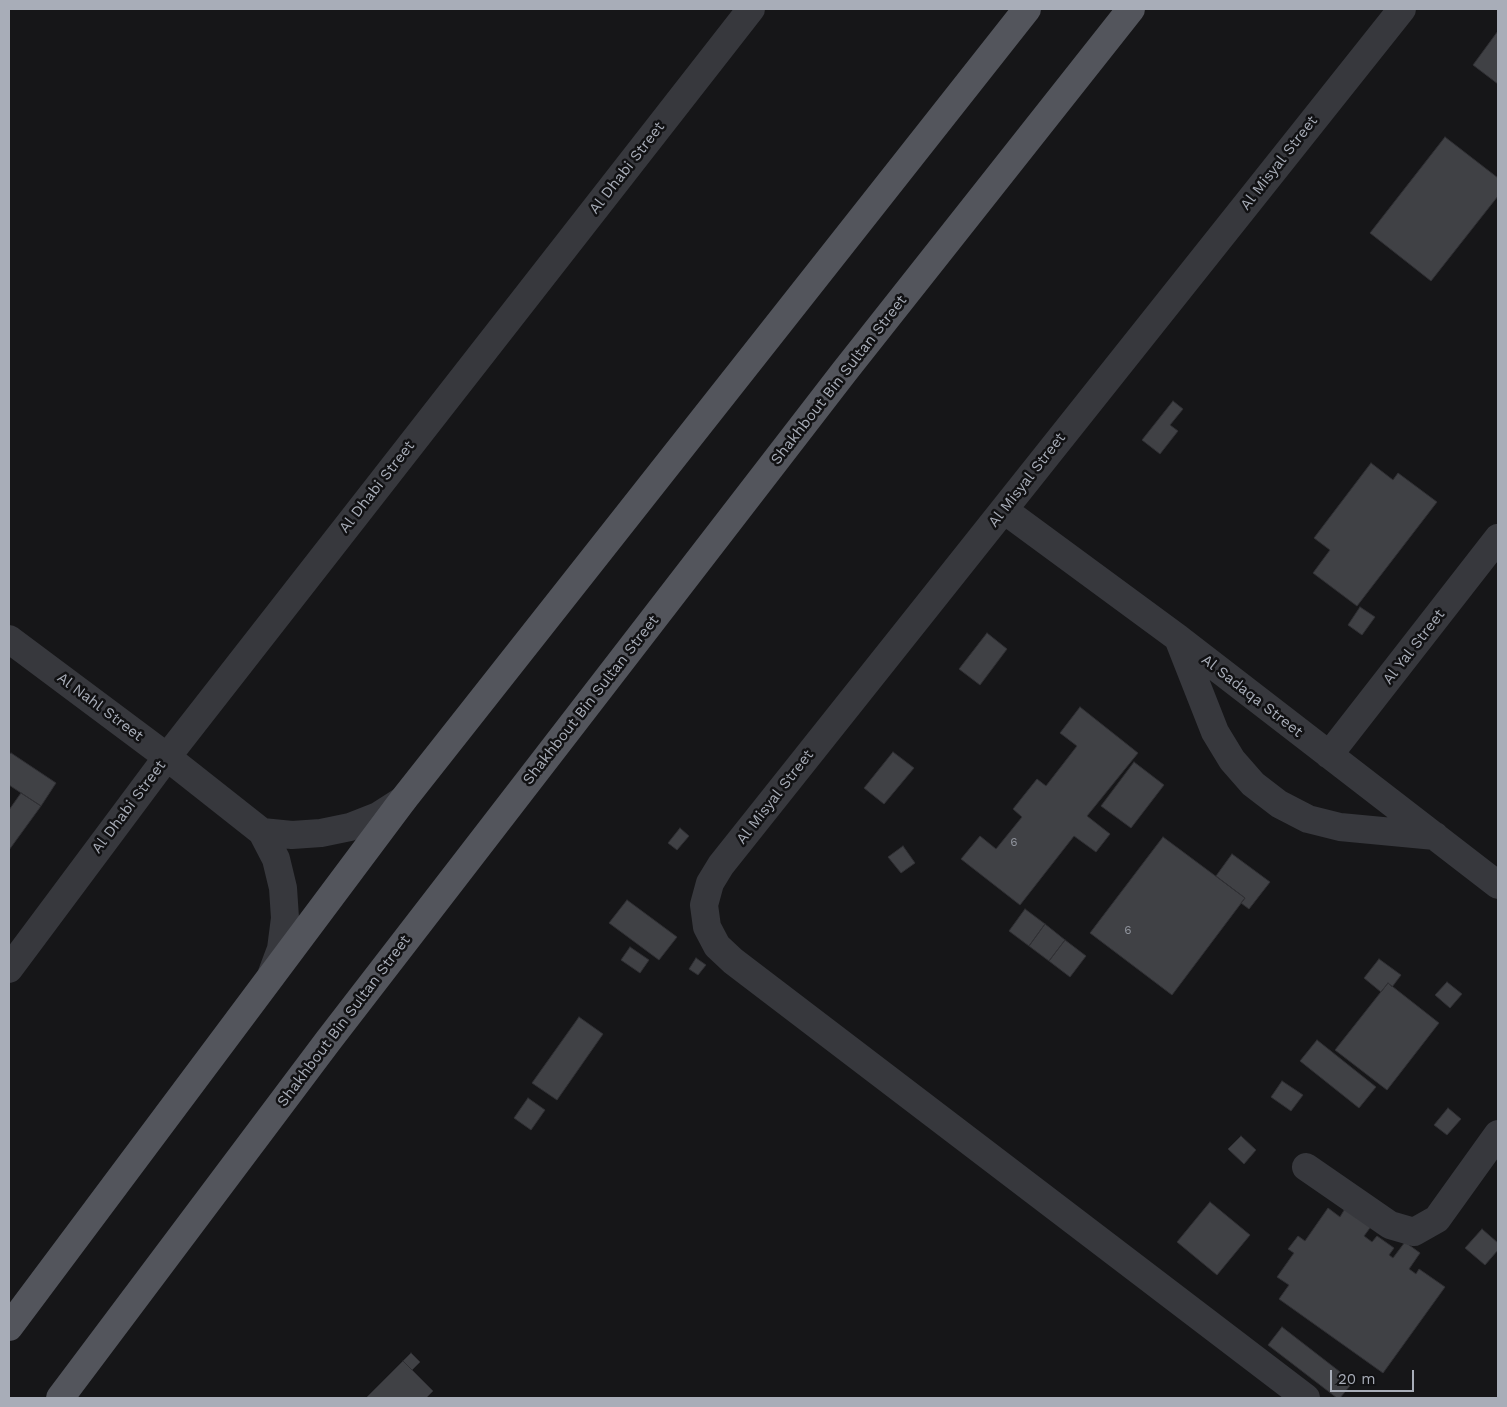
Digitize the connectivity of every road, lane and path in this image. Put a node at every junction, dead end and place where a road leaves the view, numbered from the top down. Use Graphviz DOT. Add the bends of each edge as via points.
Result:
graph roads {
  1 [pos="751,9"];
  2 [pos="1027,9"];
  3 [pos="1131,9"];
  4 [pos="1402,9"];
  5 [pos="1004,510"];
  6 [pos="1498,538"];
  7 [pos="1178,638"];
  8 [pos="9,639"];
  9 [pos="1329,755"];
  10 [pos="167,757"];
  11 [pos="403,800"];
  12 [pos="262,832"];
  13 [pos="1435,836"];
  14 [pos="1498,885"];
  15 [pos="9,969"];
  16 [pos="271,977"];
  17 [pos="1498,1134"];
  18 [pos="1306,1167"];
  19 [pos="9,1327"];
  20 [pos="60,1398"];
  21 [pos="1306,1398"];
  1 -- 10 [label="street, Al Dhabi Street"];
  2 -- 11 [label="main road"];
  3 -- 20 [label="main road, Shakhbout Bin Sultan Street" via="844,372 395,954"];
  4 -- 5 [label="street, Al Misyal Street"];
  5 -- 7 [label="street, Al Sadaqa Street"];
  5 -- 21 [label="street, Al Misyal Street" via="721,865 710,883 704,905 707,926 717,946 733,961"];
  6 -- 9 [label="street, Al Yal Street"];
  7 -- 9 [label="street, Al Sadaqa Street"];
  7 -- 13 [label="street" via="1215,732 1232,760 1253,784 1279,804 1308,819 1340,827"];
  8 -- 10 [label="street, Al Nahl Street"];
  9 -- 13 [label="street, Al Sadaqa Street"];
  10 -- 12 [label="street, Al Nahl Street"];
  10 -- 15 [label="street, Al Dhabi Street"];
  11 -- 12 [label="street" via="378,816 321,834"];
  11 -- 16 [label="main road"];
  12 -- 16 [label="street, Al Nahl Street" via="278,866 285,918 281,948"];
  13 -- 14 [label="street, Al Sadaqa Street"];
  16 -- 19 [label="main road"];
  17 -- 18 [label="street" via="1437,1219 1414,1232 1390,1225"];
}
